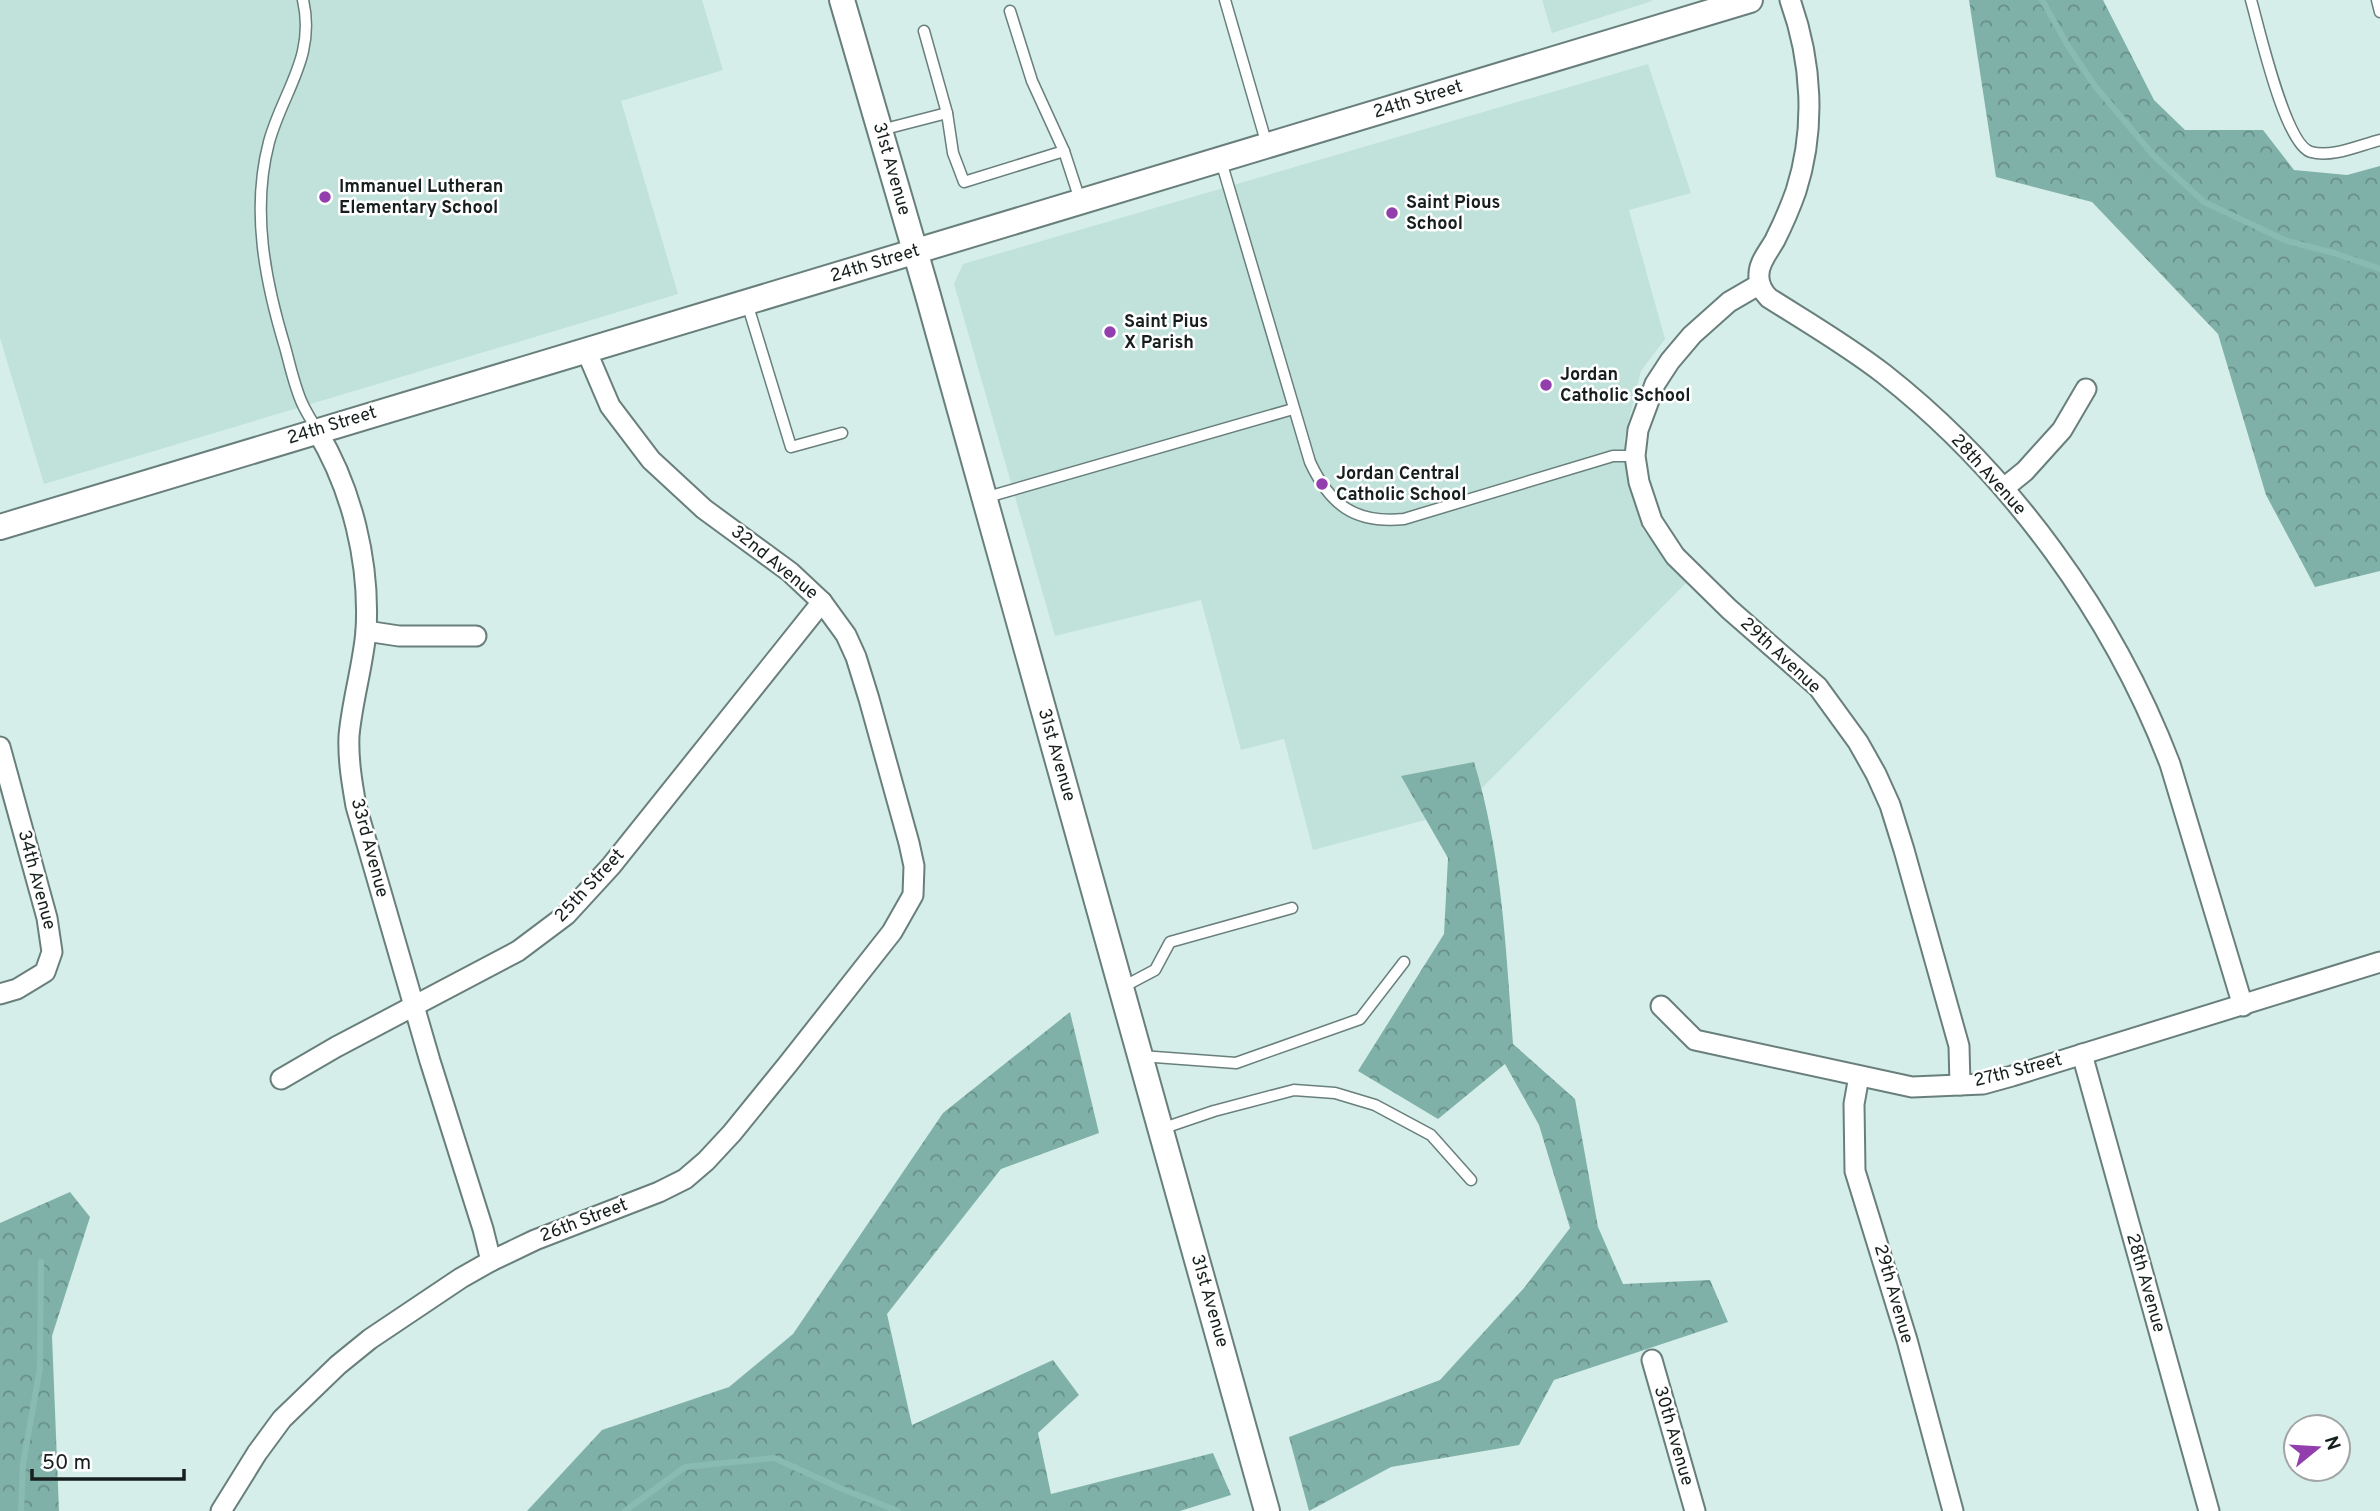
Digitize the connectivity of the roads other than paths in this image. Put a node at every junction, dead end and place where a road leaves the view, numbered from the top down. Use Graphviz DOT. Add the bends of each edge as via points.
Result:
graph roads {
  1 [pos="303,0"];
  2 [pos="842,0"];
  3 [pos="1225,0"];
  4 [pos="1750,0"];
  5 [pos="1790,0"];
  6 [pos="2251,0"];
  7 [pos="2377,0"];
  8 [pos="1010,11"];
  9 [pos="2380,12"];
  10 [pos="924,31"];
  11 [pos="947,113"];
  12 [pos="881,130"];
  13 [pos="2380,140"];
  14 [pos="1268,146"];
  15 [pos="1065,151"];
  16 [pos="1221,160"];
  17 [pos="1080,202"];
  18 [pos="915,252"];
  19 [pos="1760,284"];
  20 [pos="747,303"];
  21 [pos="586,350"];
  22 [pos="2086,388"];
  23 [pos="1293,409"];
  24 [pos="317,431"];
  25 [pos="842,433"];
  26 [pos="1635,456"];
  27 [pos="2004,488"];
  28 [pos="984,498"];
  29 [pos="0,527"];
  30 [pos="822,602"];
  31 [pos="366,631"];
  32 [pos="476,636"];
  33 [pos="0,747"];
  34 [pos="913,895"];
  35 [pos="1292,908"];
  36 [pos="1405,962"];
  37 [pos="2380,962"];
  38 [pos="1121,989"];
  39 [pos="0,994"];
  40 [pos="415,1006"];
  41 [pos="1661,1006"];
  42 [pos="2243,1006"];
  43 [pos="2082,1054"];
  44 [pos="1140,1056"];
  45 [pos="1859,1076"];
  46 [pos="281,1079"];
  47 [pos="1960,1085"];
  48 [pos="1161,1129"];
  49 [pos="1471,1180"];
  50 [pos="491,1261"];
  51 [pos="1652,1360"];
  52 [pos="221,1511"];
  53 [pos="1267,1511"];
  54 [pos="1695,1511"];
  55 [pos="1953,1511"];
  56 [pos="2209,1511"];
  1 -- 24 [label="lane" via="307,39 270,141 263,176 262,243 270,298 302,402"];
  2 -- 12 [label="street, 31st Avenue"];
  3 -- 14 [label="lane"];
  4 -- 14 [label="street, 24th Street"];
  5 -- 19 [label="street" via="1808,71 1807,143 1796,190 1758,273"];
  6 -- 13 [label="lane" via="2284,116 2302,146 2321,153"];
  7 -- 9 [label="lane"];
  8 -- 15 [label="lane" via="1032,81"];
  10 -- 11 [label="lane"];
  11 -- 12 [label="lane"];
  11 -- 15 [label="lane" via="953,153 964,182"];
  12 -- 18 [label="street, 31st Avenue"];
  14 -- 16 [label="street, 24th Street"];
  15 -- 17 [label="lane"];
  16 -- 17 [label="street, 24th Street"];
  16 -- 23 [label="lane"];
  17 -- 18 [label="street, 24th Street"];
  18 -- 20 [label="street, 24th Street"];
  18 -- 28 [label="street, 31st Avenue"];
  19 -- 26 [label="street, 29th Avenue" via="1729,302 1670,361 1645,408"];
  19 -- 27 [label="street, 28th Avenue" via="1769,298 1884,373"];
  20 -- 21 [label="street, 24th Street"];
  20 -- 25 [label="lane" via="791,447"];
  21 -- 24 [label="street, 24th Street"];
  21 -- 30 [label="street, 32nd Avenue" via="610,406 651,460"];
  22 -- 27 [label="street" via="2062,430"];
  23 -- 26 [label="lane" via="1310,463 1328,494 1349,511 1374,519 1404,519 1613,456"];
  23 -- 28 [label="lane"];
  24 -- 29 [label="street, 24th Street"];
  24 -- 31 [label="street, 33rd Avenue" via="344,487 358,537"];
  26 -- 47 [label="street, 29th Avenue" via="1651,521 1675,556 1818,687 1876,775 1904,850 1959,1046"];
  27 -- 42 [label="street, 28th Avenue" via="2093,608 2159,735"];
  28 -- 38 [label="street, 31st Avenue"];
  30 -- 34 [label="street, 32nd Avenue" via="846,635 866,688 909,843"];
  30 -- 40 [label="street, 25th Street" via="574,907 519,951"];
  31 -- 32 [label="street"];
  31 -- 40 [label="street, 33rd Avenue" via="349,738 350,767 356,806"];
  33 -- 39 [label="street, 34th Avenue" via="52,952 45,972"];
  34 -- 50 [label="street, 26th Street" via="892,932 706,1161 659,1192"];
  35 -- 38 [label="lane" via="1170,942 1155,970"];
  36 -- 44 [label="lane" via="1360,1019 1249,1059 1236,1063"];
  37 -- 42 [label="street, 27th Street"];
  38 -- 44 [label="street, 31st Avenue"];
  40 -- 46 [label="street, 25th Street"];
  40 -- 50 [label="street, 33rd Avenue"];
  41 -- 45 [label="street, 27th Street" via="1695,1041"];
  42 -- 43 [label="street, 27th Street"];
  43 -- 47 [label="street, 27th Street" via="1983,1084"];
  43 -- 56 [label="street, 28th Avenue"];
  44 -- 48 [label="street, 31st Avenue"];
  45 -- 47 [label="street, 27th Street" via="1912,1087"];
  45 -- 55 [label="street, 29th Avenue" via="1853,1125 1856,1171"];
  48 -- 49 [label="lane" via="1294,1090 1335,1093 1375,1105 1431,1135"];
  48 -- 53 [label="street, 31st Avenue"];
  50 -- 52 [label="street, 26th Street" via="370,1339 338,1365 282,1419"];
  51 -- 54 [label="street, 30th Avenue"];
}
